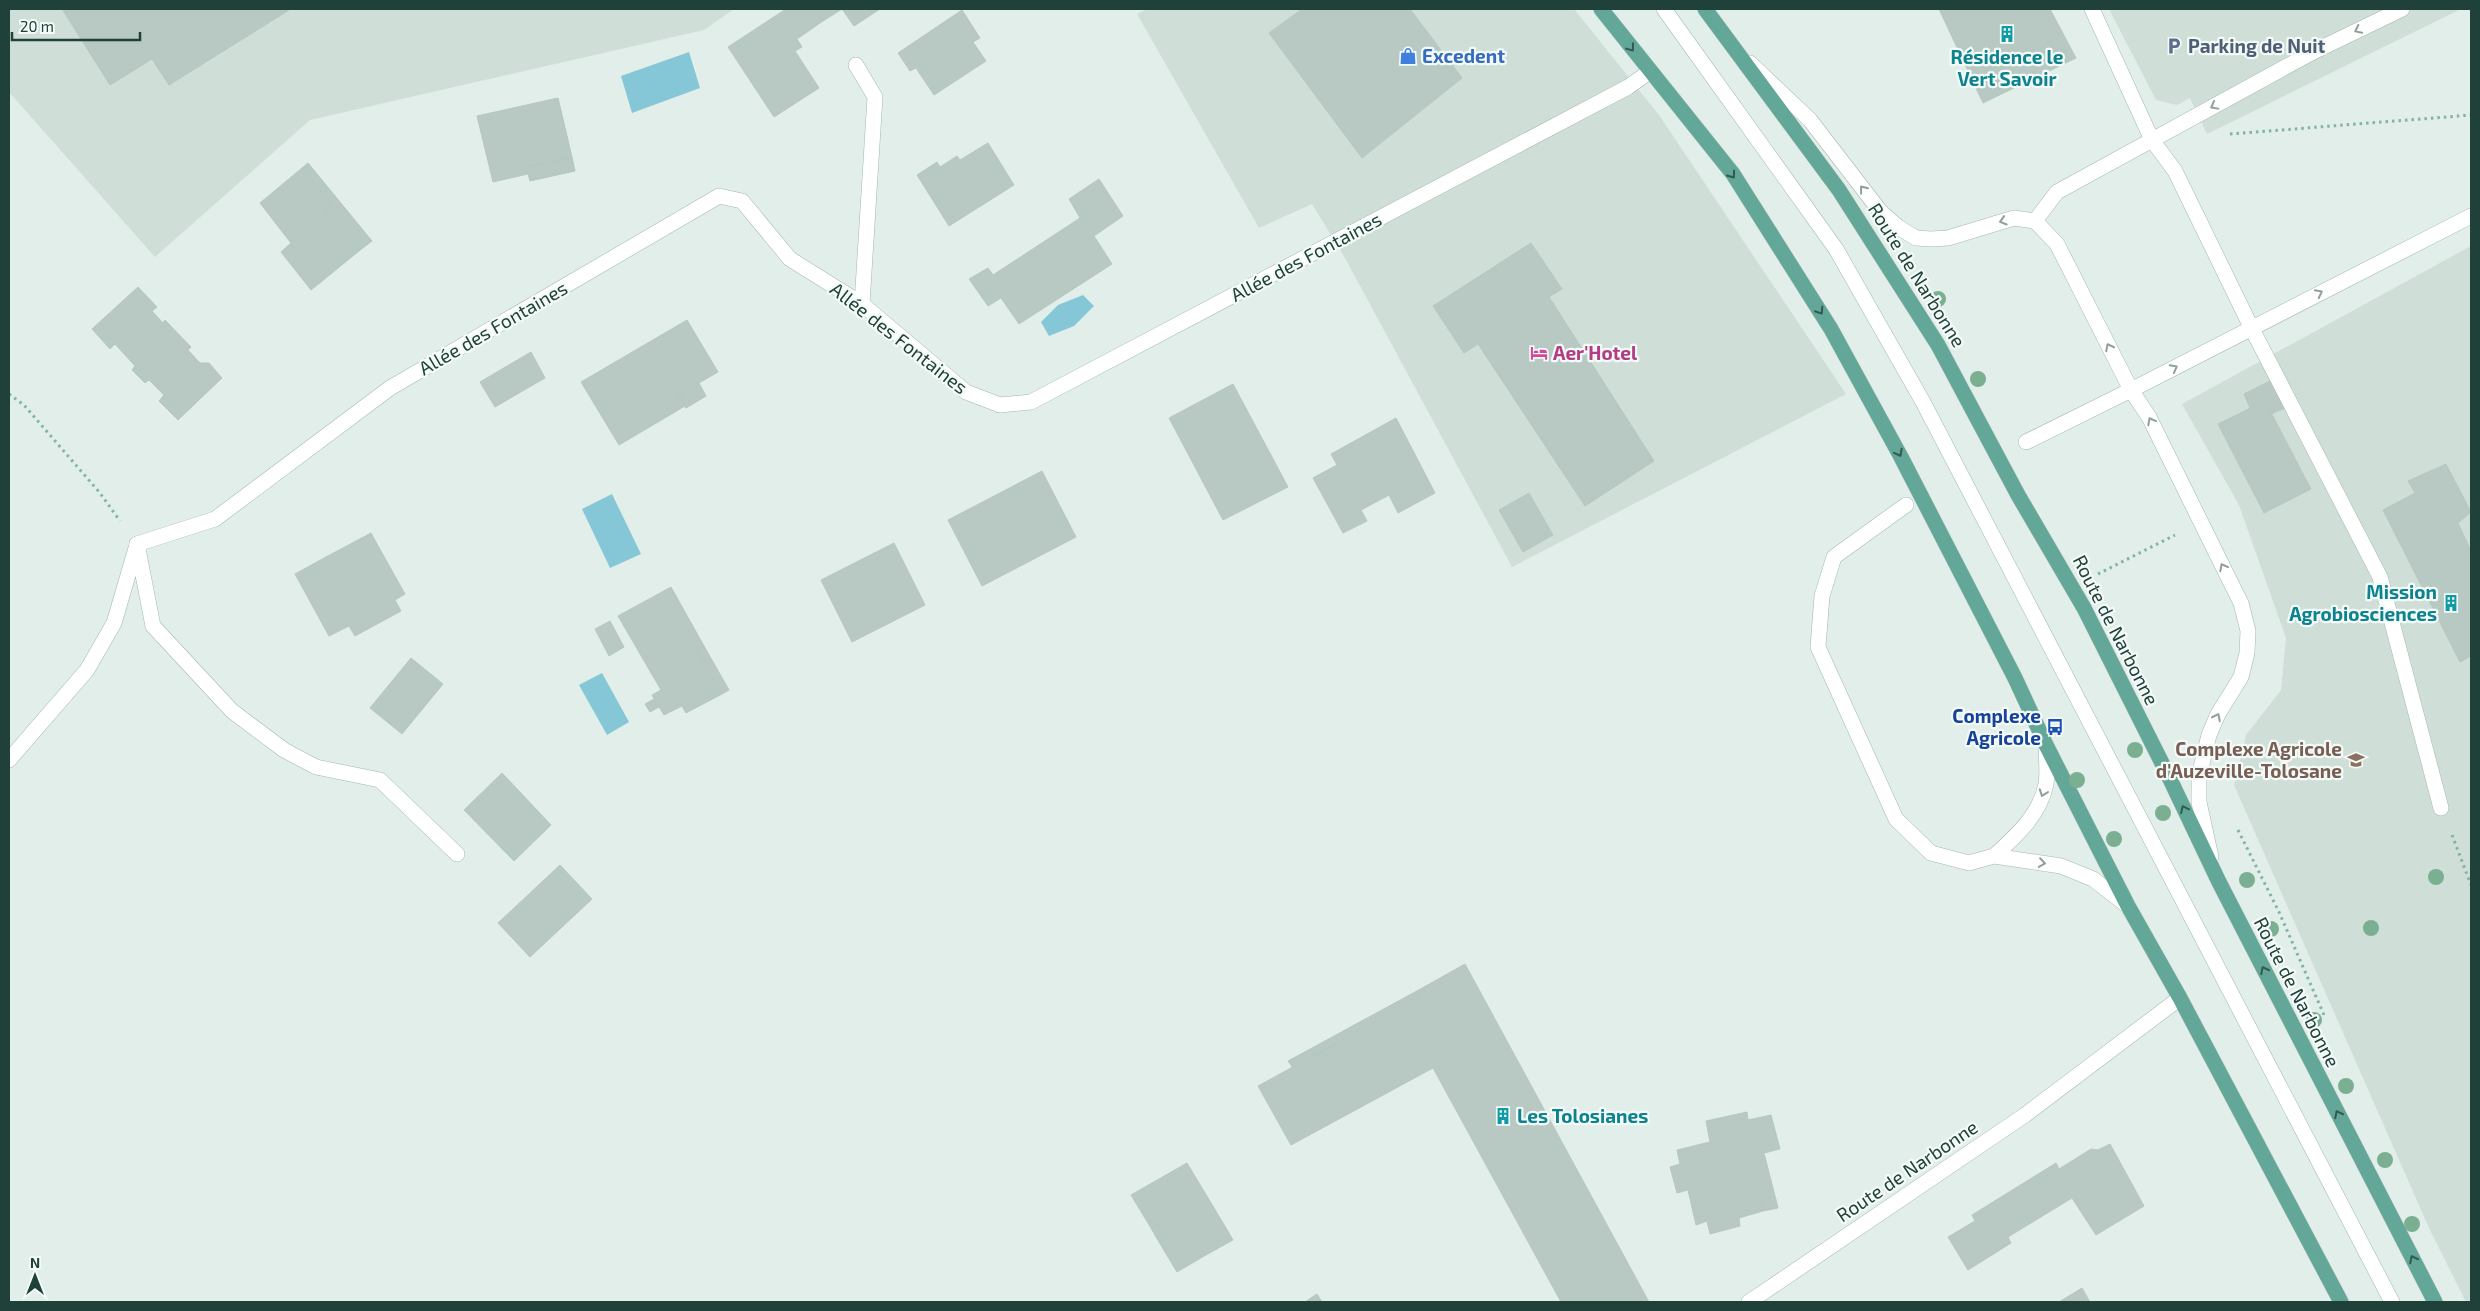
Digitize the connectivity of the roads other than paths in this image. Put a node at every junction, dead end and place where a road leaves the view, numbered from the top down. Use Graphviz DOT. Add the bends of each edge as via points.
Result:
graph roads {
  1 [pos="1601,9"];
  2 [pos="1664,9"];
  3 [pos="1705,9"];
  4 [pos="2092,9"];
  5 [pos="2402,9"];
  6 [pos="1735,48"];
  7 [pos="856,65"];
  8 [pos="1649,72"];
  9 [pos="2152,140"];
  10 [pos="2471,216"];
  11 [pos="2035,221"];
  12 [pos="862,304"];
  13 [pos="2251,327"];
  14 [pos="2131,390"];
  15 [pos="2026,442"];
  16 [pos="1906,505"];
  17 [pos="137,544"];
  18 [pos="2046,745"];
  19 [pos="9,760"];
  20 [pos="2442,808"];
  21 [pos="457,854"];
  22 [pos="1994,856"];
  23 [pos="2219,882"];
  24 [pos="2128,906"];
  25 [pos="2180,998"];
  26 [pos="1749,1302"];
  27 [pos="2341,1302"];
  28 [pos="2392,1302"];
  29 [pos="2435,1302"];
  1 -- 8 [label="main road, one-way"];
  2 -- 28 [label="street" via="1836,249 1923,402"];
  3 -- 6 [label="main road, Route de Narbonne"];
  4 -- 9 [label="street"];
  5 -- 9 [label="street, one-way" via="2313,52"];
  11 -- 6 [label="street, one-way" via="2014,218 1948,238 1916,238 1880,210 1810,120"];
  23 -- 6 [label="main road, Route de Narbonne, one-way" via="2084,608 2018,495 1938,345 1839,190"];
  7 -- 12 [label="street" via="875,97"];
  8 -- 12 [label="street, Allée des Fontaines" via="1628,87 1031,402 1000,405 966,392"];
  8 -- 18 [label="main road, one-way" via="1732,174 1831,328 2007,662"];
  9 -- 11 [label="street" via="2057,192"];
  9 -- 13 [label="street" via="2175,172"];
  13 -- 10 [label="street, one-way"];
  14 -- 11 [label="street, one-way" via="2057,244"];
  12 -- 17 [label="street, Allée des Fontaines" via="790,259 742,201 719,196 390,388 215,519"];
  14 -- 13 [label="street, one-way"];
  13 -- 20 [label="street" via="2380,577"];
  14 -- 15 [label="street"];
  23 -- 14 [label="street, one-way" via="2199,802 2199,776 2209,735 2241,677 2248,631 2241,603 2149,417"];
  16 -- 22 [label="street" via="1834,557 1822,596 1818,647 1896,819 1931,853 1969,863"];
  17 -- 19 [label="street" via="114,623 87,670"];
  17 -- 21 [label="street" via="153,626 232,711 284,750 316,767 380,780"];
  18 -- 22 [label="street, one-way" via="2046,784 2036,810 2019,833"];
  18 -- 24 [label="main road"];
  22 -- 24 [label="street, one-way" via="2061,866 2094,879"];
  29 -- 23 [label="main road, Route de Narbonne, one-way"];
  24 -- 25 [label="main road"];
  25 -- 26 [label="street, Route de Narbonne" via="2025,1115"];
  25 -- 27 [label="main road"];
}
